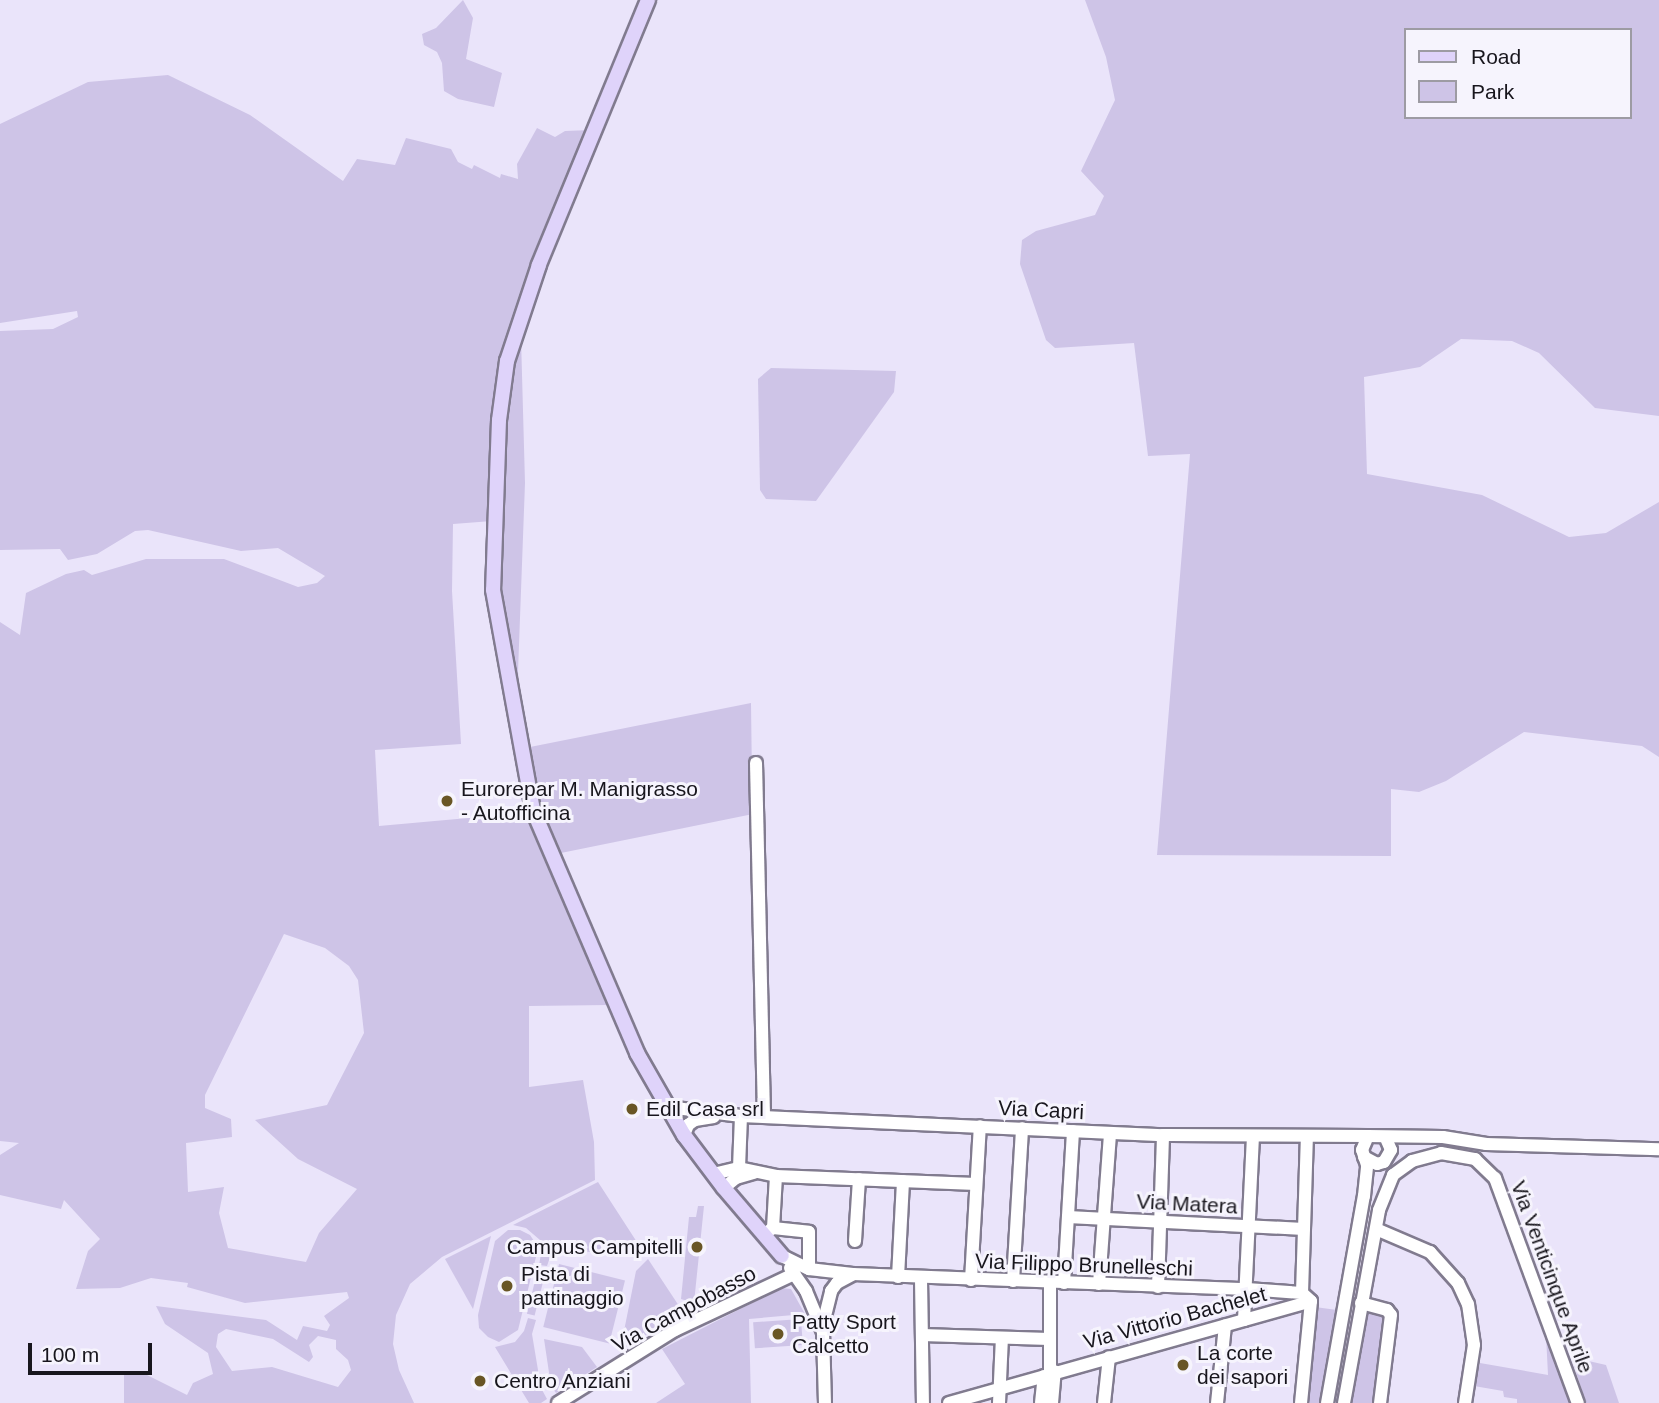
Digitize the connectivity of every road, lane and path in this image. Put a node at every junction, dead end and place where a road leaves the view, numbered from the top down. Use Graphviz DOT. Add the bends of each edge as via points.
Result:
graph roads {
  1 [pos="648,0"];
  2 [pos="756,763"];
  3 [pos="667,1107"];
  4 [pos="736,1115"];
  5 [pos="764,1116"];
  6 [pos="980,1126"];
  7 [pos="1022,1128"];
  8 [pos="1073,1131"];
  9 [pos="1110,1133"];
  10 [pos="684,1135"];
  11 [pos="1163,1135"];
  12 [pos="1368,1136"];
  13 [pos="1253,1137"];
  14 [pos="1311,1137"];
  15 [pos="1424,1137"];
  16 [pos="1386,1138"];
  17 [pos="1659,1149"];
  18 [pos="1363,1153"];
  19 [pos="1387,1159"];
  20 [pos="739,1168"];
  21 [pos="754,1173"];
  22 [pos="713,1174"];
  23 [pos="776,1176"];
  24 [pos="859,1180"];
  25 [pos="903,1181"];
  26 [pos="976,1184"];
  27 [pos="724,1188"];
  28 [pos="1364,1196"];
  29 [pos="1069,1217"];
  30 [pos="1104,1220"];
  31 [pos="1160,1222"];
  32 [pos="1249,1226"];
  33 [pos="1304,1229"];
  34 [pos="1376,1229"];
  35 [pos="768,1232"];
  36 [pos="855,1241"];
  37 [pos="782,1256"];
  38 [pos="809,1269"];
  39 [pos="829,1271"];
  40 [pos="853,1274"];
  41 [pos="898,1277"];
  42 [pos="921,1279"];
  43 [pos="971,1280"];
  44 [pos="1013,1281"];
  45 [pos="801,1283"];
  46 [pos="837,1283"];
  47 [pos="1050,1283"];
  48 [pos="1064,1283"];
  49 [pos="1099,1284"];
  50 [pos="1158,1287"];
  51 [pos="1247,1289"];
  52 [pos="1306,1297"];
  53 [pos="1361,1303"];
  54 [pos="1244,1320"];
  55 [pos="1225,1325"];
  56 [pos="823,1332"];
  57 [pos="922,1335"];
  58 [pos="1002,1338"];
  59 [pos="1049,1339"];
  60 [pos="1109,1357"];
  61 [pos="1050,1373"];
  62 [pos="1001,1388"];
  63 [pos="555,1401"];
  64 [pos="825,1403"];
  65 [pos="923,1403"];
  66 [pos="949,1403"];
  67 [pos="999,1403"];
  68 [pos="1041,1403"];
  69 [pos="1052,1403"];
  70 [pos="1104,1403"];
  71 [pos="1217,1403"];
  72 [pos="1301,1403"];
  73 [pos="1327,1403"];
  74 [pos="1345,1403"];
  75 [pos="1380,1403"];
  76 [pos="1465,1403"];
  77 [pos="1578,1403"];
  1 -- 3 [label="main road" via="539,265 507,361 499,420 493,590 533,810 637,1053"];
  2 -- 5 [label="street"];
  3 -- 4 [label="street, Via Capri"];
  3 -- 10 [label="main road"];
  4 -- 5 [label="street, Via Capri"];
  4 -- 10 [label="street, Via Capri" via="695,1120"];
  4 -- 20 [label="street"];
  5 -- 6 [label="street, Via Capri"];
  6 -- 7 [label="street, Via Capri"];
  6 -- 26 [label="street"];
  7 -- 8 [label="street, Via Capri"];
  7 -- 44 [label="street"];
  8 -- 9 [label="street, Via Capri"];
  8 -- 29 [label="street"];
  9 -- 11 [label="street, Via Capri"];
  9 -- 30 [label="street"];
  10 -- 22 [label="main road"];
  11 -- 13 [label="street, Via Capri"];
  11 -- 31 [label="street"];
  12 -- 14 [label="street, Via Capri"];
  12 -- 16 [label="street, Via Capri"];
  12 -- 18 [label="street"];
  13 -- 14 [label="street, Via Capri"];
  13 -- 32 [label="street"];
  14 -- 18 [label="street, Via Capri" via="1354,1145"];
  14 -- 33 [label="street"];
  15 -- 16 [label="street, Via Capri"];
  15 -- 17 [label="street, Via Capri" via="1499,1145"];
  15 -- 19 [label="street"];
  16 -- 19 [label="street" via="1390,1143"];
  18 -- 19 [label="street, Via Capri" via="1377,1164"];
  18 -- 28 [label="street" via="1367,1165"];
  19 -- 28 [label="street"];
  20 -- 21 [label="street"];
  20 -- 22 [label="street"];
  21 -- 23 [label="street"];
  21 -- 27 [label="street" via="736,1178"];
  22 -- 27 [label="main road"];
  23 -- 24 [label="street"];
  23 -- 35 [label="street"];
  24 -- 25 [label="street"];
  24 -- 36 [label="street"];
  25 -- 26 [label="street"];
  25 -- 41 [label="street"];
  26 -- 43 [label="street"];
  27 -- 35 [label="main road"];
  28 -- 73 [label="street"];
  29 -- 30 [label="street, Via Matera"];
  29 -- 48 [label="street"];
  30 -- 31 [label="street, Via Matera"];
  30 -- 49 [label="street"];
  31 -- 32 [label="street, Via Matera"];
  31 -- 50 [label="street"];
  32 -- 33 [label="street, Via Matera"];
  32 -- 51 [label="street"];
  33 -- 52 [label="street"];
  34 -- 53 [label="street, Via Venticinque Aprile"];
  34 -- 76 [label="street" via="1430,1252 1458,1283 1468,1304 1474,1346"];
  34 -- 77 [label="street, Via Venticinque Aprile" via="1393,1175 1412,1161 1441,1153 1475,1159 1495,1178"];
  35 -- 37 [label="main road"];
  35 -- 38 [label="street" via="809,1232"];
  37 -- 38 [label="street, Via Filippo Brunelleschi"];
  37 -- 45 [label="street"];
  38 -- 39 [label="street, Via Filippo Brunelleschi"];
  39 -- 40 [label="street, Via Filippo Brunelleschi"];
  39 -- 45 [label="street"];
  40 -- 41 [label="street, Via Filippo Brunelleschi"];
  40 -- 46 [label="street"];
  41 -- 42 [label="street, Via Filippo Brunelleschi"];
  42 -- 43 [label="street, Via Filippo Brunelleschi"];
  42 -- 57 [label="street"];
  43 -- 44 [label="street, Via Filippo Brunelleschi"];
  44 -- 47 [label="street, Via Filippo Brunelleschi"];
  45 -- 46 [label="street"];
  45 -- 56 [label="street"];
  45 -- 63 [label="street, Via Campobasso" via="675,1331 611,1363"];
  46 -- 56 [label="street" via="827,1300"];
  47 -- 48 [label="street, Via Filippo Brunelleschi"];
  47 -- 59 [label="street"];
  48 -- 49 [label="street, Via Filippo Brunelleschi"];
  49 -- 50 [label="street, Via Filippo Brunelleschi"];
  50 -- 51 [label="street, Via Filippo Brunelleschi"];
  51 -- 52 [label="street, Via Filippo Brunelleschi"];
  51 -- 54 [label="street"];
  52 -- 54 [label="street, Via Vittorio Bachelet"];
  52 -- 72 [label="street"];
  53 -- 74 [label="street, Via Venticinque Aprile"];
  53 -- 75 [label="street" via="1391,1315"];
  54 -- 55 [label="street, Via Vittorio Bachelet"];
  55 -- 60 [label="street, Via Vittorio Bachelet"];
  55 -- 71 [label="street"];
  56 -- 64 [label="street"];
  57 -- 58 [label="street"];
  57 -- 65 [label="street"];
  58 -- 59 [label="street"];
  58 -- 62 [label="street"];
  59 -- 61 [label="street"];
  60 -- 61 [label="street, Via Vittorio Bachelet"];
  60 -- 70 [label="street"];
  61 -- 62 [label="street, Via Vittorio Bachelet"];
  61 -- 68 [label="street"];
  61 -- 69 [label="street"];
  62 -- 66 [label="street, Via Vittorio Bachelet"];
  62 -- 67 [label="street"];
}
